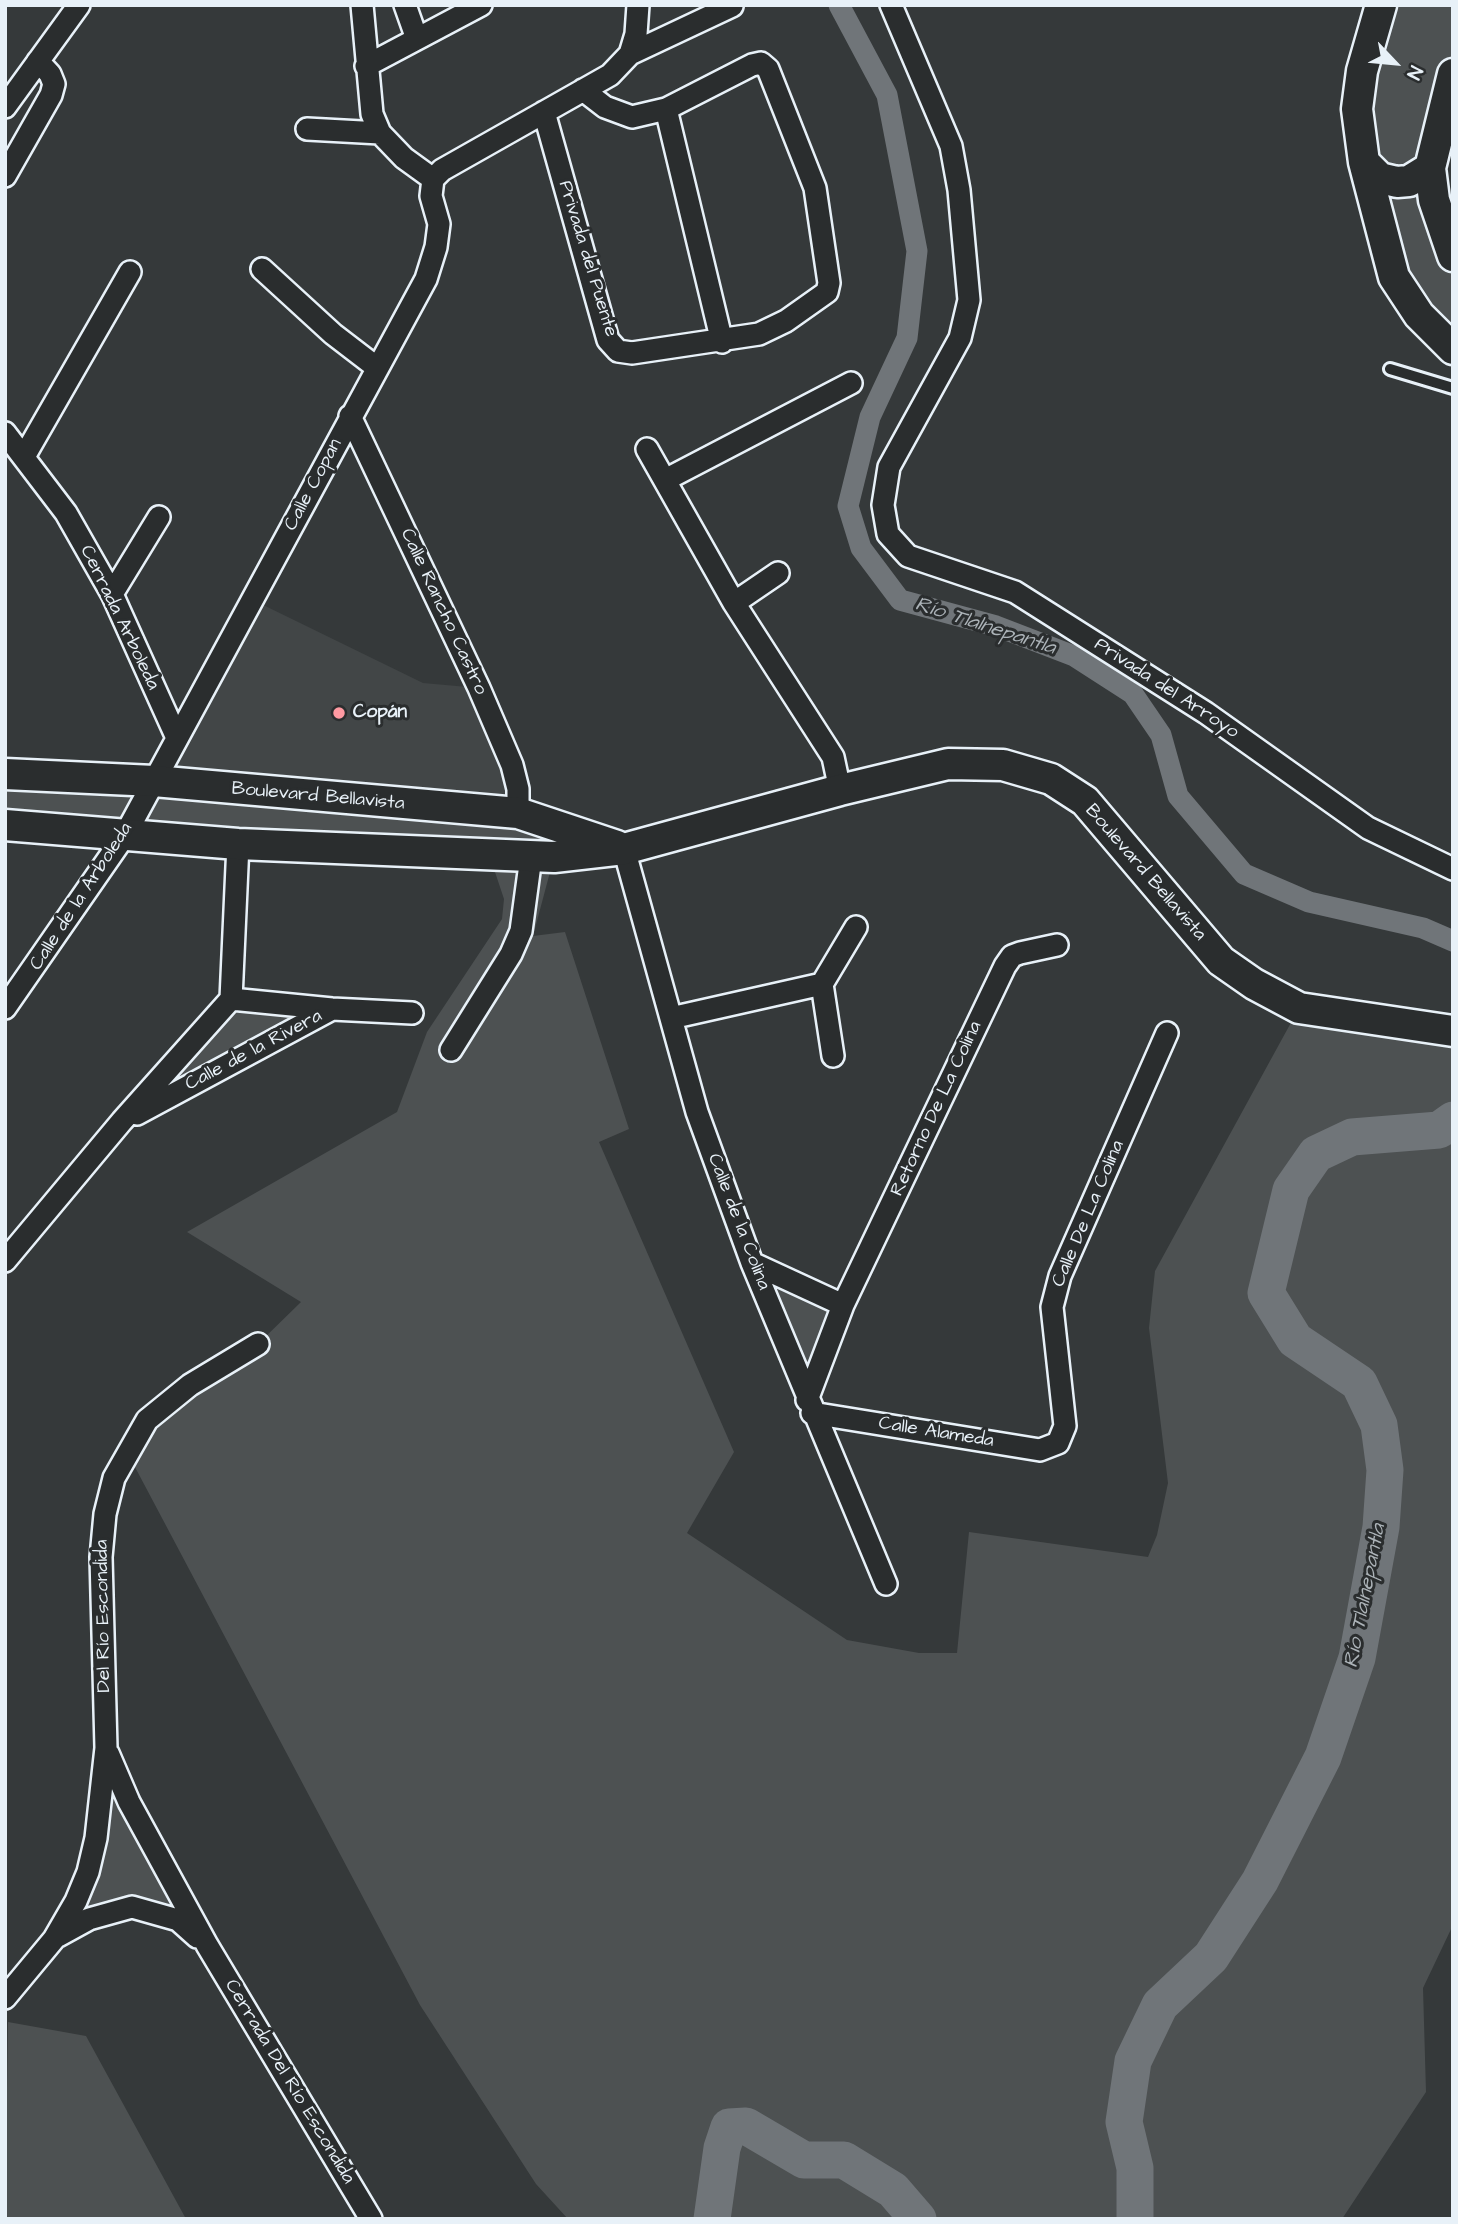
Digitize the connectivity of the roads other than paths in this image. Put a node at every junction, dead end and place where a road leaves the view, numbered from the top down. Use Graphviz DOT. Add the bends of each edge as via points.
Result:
graph roads {
  1 [pos="79,5"];
  2 [pos="362,5"];
  3 [pos="405,5"];
  4 [pos="481,5"];
  5 [pos="638,5"];
  6 [pos="891,5"];
  7 [pos="1381,5"];
  8 [pos="732,6"];
  9 [pos="417,39"];
  10 [pos="629,54"];
  11 [pos="38,61"];
  12 [pos="366,66"];
  13 [pos="1453,74"];
  14 [pos="583,90"];
  15 [pos="5,107"];
  16 [pos="666,108"];
  17 [pos="544,112"];
  18 [pos="307,129"];
  19 [pos="380,133"];
  20 [pos="1364,162"];
  21 [pos="1430,168"];
  22 [pos="5,176"];
  23 [pos="433,179"];
  24 [pos="1453,256"];
  25 [pos="262,269"];
  26 [pos="130,272"];
  27 [pos="722,342"];
  28 [pos="1453,349"];
  29 [pos="376,367"];
  30 [pos="1390,369"];
  31 [pos="851,383"];
  32 [pos="1453,388"];
  33 [pos="351,416"];
  34 [pos="5,433"];
  35 [pos="647,449"];
  36 [pos="24,455"];
  37 [pos="665,480"];
  38 [pos="159,517"];
  39 [pos="778,573"];
  40 [pos="117,585"];
  41 [pos="734,603"];
  42 [pos="177,738"];
  43 [pos="5,774"];
  44 [pos="154,781"];
  45 [pos="840,790"];
  46 [pos="518,813"];
  47 [pos="5,825"];
  48 [pos="125,835"];
  49 [pos="238,844"];
  50 [pos="624,849"];
  51 [pos="531,857"];
  52 [pos="1453,869"];
  53 [pos="856,927"];
  54 [pos="1057,945"];
  55 [pos="822,984"];
  56 [pos="231,999"];
  57 [pos="5,1008"];
  58 [pos="332,1009"];
  59 [pos="412,1013"];
  60 [pos="671,1018"];
  61 [pos="1453,1031"];
  62 [pos="1167,1034"];
  63 [pos="451,1050"];
  64 [pos="833,1056"];
  65 [pos="122,1121"];
  66 [pos="5,1261"];
  67 [pos="752,1263"];
  68 [pos="843,1306"];
  69 [pos="258,1344"];
  70 [pos="810,1406"];
  71 [pos="1058,1443"];
  72 [pos="886,1584"];
  73 [pos="106,1748"];
  74 [pos="54,1939"];
  75 [pos="206,1945"];
  76 [pos="5,1998"];
  77 [pos="371,2219"];
  1 -- 11 [label="street"];
  2 -- 12 [label="street"];
  3 -- 9 [label="street"];
  4 -- 9 [label="street"];
  5 -- 10 [label="street"];
  6 -- 52 [label="street, Privada del Arroyo" via="951,146 969,300 960,338 889,467 883,506 888,534 908,556 1014,592 1206,713 1368,828"];
  7 -- 20 [label="main road" via="1362,71 1357,109"];
  8 -- 10 [label="street"];
  9 -- 12 [label="street"];
  10 -- 14 [label="street" via="610,75"];
  11 -- 15 [label="street"];
  11 -- 22 [label="street" via="54,83 51,95"];
  12 -- 19 [label="street" via="372,114"];
  13 -- 21 [label="main road"];
  14 -- 16 [label="street" via="605,107 632,117"];
  14 -- 17 [label="street"];
  16 -- 27 [label="street"];
  16 -- 27 [label="street, Privada del Puente" via="761,63 768,69 816,188 827,292 759,334"];
  17 -- 23 [label="street"];
  17 -- 27 [label="street, Privada del Puente" via="608,340 618,351 632,353"];
  18 -- 19 [label="street"];
  19 -- 23 [label="street"];
  20 -- 21 [label="main road" via="1380,178 1397,182 1409,181"];
  20 -- 28 [label="main road" via="1394,277 1419,315"];
  21 -- 24 [label="main road" via="1434,200"];
  23 -- 29 [label="street, Calle Copan" via="431,196 439,224 436,247 426,279"];
  25 -- 29 [label="street" via="332,334"];
  26 -- 36 [label="street"];
  29 -- 33 [label="street, Calle Copan"];
  30 -- 32 [label="lane"];
  31 -- 37 [label="street"];
  33 -- 42 [label="street, Calle Copan"];
  33 -- 46 [label="street, Calle Rancho Castro" via="512,765"];
  34 -- 36 [label="street, Cerrada Arboleda"];
  35 -- 37 [label="street"];
  36 -- 40 [label="street, Cerrada Arboleda"];
  37 -- 41 [label="street"];
  38 -- 40 [label="street"];
  39 -- 41 [label="street"];
  40 -- 42 [label="street, Cerrada Arboleda"];
  41 -- 45 [label="street" via="833,757"];
  42 -- 44 [label="street, Calle Copan"];
  43 -- 44 [label="main road, Boulevard Bellavista"];
  44 -- 46 [label="main road, Boulevard Bellavista"];
  44 -- 48 [label="street, Calle de la Arboleda"];
  45 -- 50 [label="main road, Boulevard Bellavista"];
  45 -- 61 [label="main road, Boulevard Bellavista" via="948,764 1003,765 1051,779 1085,801 1221,961 1254,984 1299,1008"];
  46 -- 50 [label="main road, Boulevard Bellavista"];
  47 -- 48 [label="main road, Boulevard Bellavista"];
  48 -- 49 [label="main road, Boulevard Bellavista"];
  48 -- 57 [label="street, Calle de la Arboleda"];
  49 -- 51 [label="main road, Boulevard Bellavista"];
  49 -- 56 [label="street"];
  50 -- 51 [label="main road, Boulevard Bellavista"];
  50 -- 60 [label="street, Calle de la Colina"];
  51 -- 63 [label="street" via="516,943"];
  53 -- 55 [label="street"];
  54 -- 68 [label="street, Retorno De La Colina" via="1012,956 1005,965"];
  55 -- 60 [label="street"];
  55 -- 64 [label="street"];
  56 -- 58 [label="street, Calle de la Rivera"];
  56 -- 65 [label="street, Calle de la Rivera"];
  58 -- 59 [label="street"];
  58 -- 65 [label="street, Calle de la Rivera"];
  60 -- 67 [label="street, Calle de la Colina" via="696,1112"];
  62 -- 71 [label="street, Calle De La Colina" via="1060,1276 1052,1307 1065,1426"];
  65 -- 66 [label="street, Calle de la Rivera"];
  67 -- 68 [label="street"];
  67 -- 70 [label="street, Calle de la Colina"];
  68 -- 70 [label="street, Retorno De La Colina"];
  69 -- 73 [label="street, Del Río Escondida" via="190,1385 147,1420 114,1478 101,1557"];
  70 -- 71 [label="street, Calle Alameda" via="1040,1450"];
  70 -- 72 [label="street, Calle de la Colina"];
  73 -- 74 [label="street" via="88,1872"];
  73 -- 75 [label="street, Cerrada Del Río Escondida" via="116,1777"];
  74 -- 75 [label="street, Cerrada Del Río Escondida" via="89,1919 132,1907 178,1920"];
  74 -- 76 [label="street"];
  75 -- 77 [label="street, Cerrada Del Río Escondida"];
}
